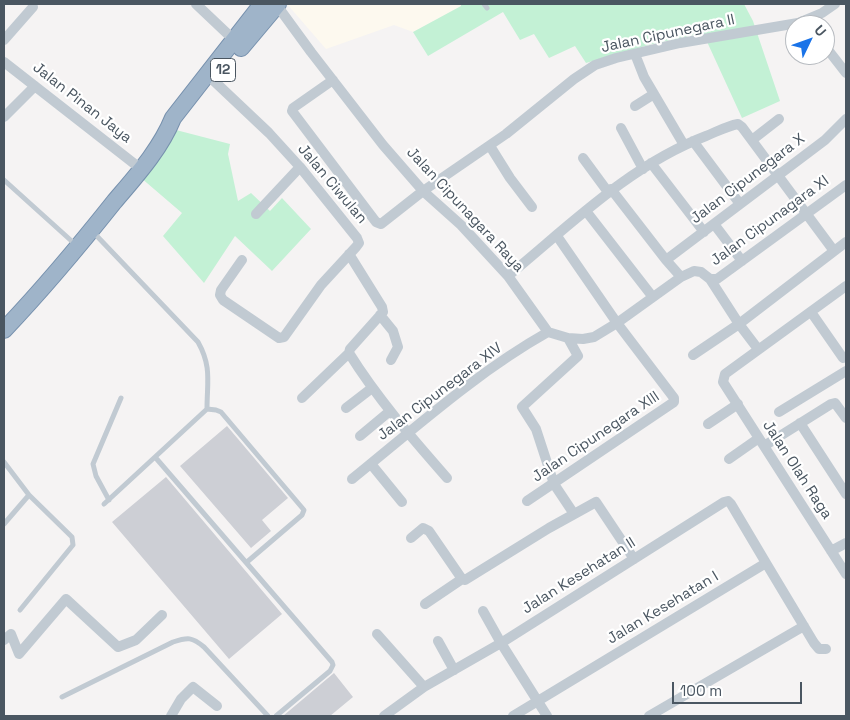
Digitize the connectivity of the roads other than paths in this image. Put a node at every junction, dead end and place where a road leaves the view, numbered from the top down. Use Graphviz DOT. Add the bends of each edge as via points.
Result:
graph roads {
  1 [pos="196,4"];
  2 [pos="273,4"];
  3 [pos="835,4"];
  4 [pos="33,7"];
  5 [pos="821,15"];
  6 [pos="785,25"];
  7 [pos="4,40"];
  8 [pos="234,40"];
  9 [pos="634,54"];
  10 [pos="835,59"];
  11 [pos="4,62"];
  12 [pos="846,73"];
  13 [pos="334,80"];
  14 [pos="214,81"];
  15 [pos="35,86"];
  16 [pos="654,94"];
  17 [pos="635,106"];
  18 [pos="4,117"];
  19 [pos="846,119"];
  20 [pos="779,120"];
  21 [pos="621,128"];
  22 [pos="166,134"];
  23 [pos="752,140"];
  24 [pos="688,143"];
  25 [pos="490,146"];
  26 [pos="583,158"];
  27 [pos="647,166"];
  28 [pos="300,167"];
  29 [pos="142,169"];
  30 [pos="778,174"];
  31 [pos="4,180"];
  32 [pos="846,185"];
  33 [pos="423,190"];
  34 [pos="610,190"];
  35 [pos="740,204"];
  36 [pos="532,207"];
  37 [pos="586,211"];
  38 [pos="256,214"];
  39 [pos="807,214"];
  40 [pos="714,224"];
  41 [pos="91,231"];
  42 [pos="704,232"];
  43 [pos="557,236"];
  44 [pos="846,242"];
  45 [pos="78,247"];
  46 [pos="834,251"];
  47 [pos="349,254"];
  48 [pos="242,260"];
  49 [pos="666,260"];
  50 [pos="742,261"];
  51 [pos="508,276"];
  52 [pos="681,277"];
  53 [pos="710,279"];
  54 [pos="846,287"];
  55 [pos="652,296"];
  56 [pos="811,312"];
  57 [pos="380,315"];
  58 [pos="617,323"];
  59 [pos="739,324"];
  60 [pos="4,330"];
  61 [pos="548,332"];
  62 [pos="568,338"];
  63 [pos="758,349"];
  64 [pos="349,353"];
  65 [pos="693,355"];
  66 [pos="843,358"];
  67 [pos="391,360"];
  68 [pos="846,371"];
  69 [pos="372,388"];
  70 [pos="121,398"];
  71 [pos="302,398"];
  72 [pos="738,404"];
  73 [pos="346,408"];
  74 [pos="207,409"];
  75 [pos="390,411"];
  76 [pos="779,412"];
  77 [pos="846,418"];
  78 [pos="800,423"];
  79 [pos="708,424"];
  80 [pos="408,433"];
  81 [pos="360,436"];
  82 [pos="761,442"];
  83 [pos="156,457"];
  84 [pos="729,459"];
  85 [pos="4,462"];
  86 [pos="370,464"];
  87 [pos="447,478"];
  88 [pos="352,479"];
  89 [pos="554,484"];
  90 [pos="846,494"];
  91 [pos="29,495"];
  92 [pos="109,500"];
  93 [pos="527,501"];
  94 [pos="402,502"];
  95 [pos="104,504"];
  96 [pos="574,514"];
  97 [pos="4,524"];
  98 [pos="411,538"];
  99 [pos="846,543"];
  100 [pos="832,551"];
  101 [pos="634,559"];
  102 [pos="247,562"];
  103 [pos="766,563"];
  104 [pos="846,574"];
  105 [pos="462,578"];
  106 [pos="424,604"];
  107 [pos="20,610"];
  108 [pos="483,612"];
  109 [pos="162,615"];
  110 [pos="804,626"];
  111 [pos="377,634"];
  112 [pos="4,640"];
  113 [pos="438,641"];
  114 [pos="500,643"];
  115 [pos="826,649"];
  116 [pos="454,670"];
  117 [pos="424,687"];
  118 [pos="62,697"];
  119 [pos="537,702"];
  120 [pos="217,706"];
  121 [pos="171,716"];
  122 [pos="268,716"];
  123 [pos="276,716"];
  124 [pos="384,716"];
  125 [pos="513,716"];
  126 [pos="547,716"];
  127 [pos="649,716"];
  1 -- 8 [label="street"];
  2 -- 8 [label="highway, 12"];
  2 -- 13 [label="street, Jalan Cipunagara Raya"];
  2 -- 14 [label="highway, 12"];
  3 -- 5 [label="street, Jalan Cipunegara II"];
  4 -- 7 [label="street"];
  6 -- 9 [label="street, Jalan Cipunegara II"];
  8 -- 22 [label="highway, 12" via="173,118"];
  9 -- 16 [label="street"];
  9 -- 25 [label="street, Jalan Cipunegara II" via="595,65"];
  10 -- 12 [label="street"];
  11 -- 15 [label="street, Jalan Pinan Jaya"];
  13 -- 33 [label="street, Jalan Cipunagara Raya"];
  13 -- 33 [label="street, Jalan Cipunegara II" via="292,111 376,222 381,224"];
  14 -- 22 [label="highway, 12" via="179,124"];
  14 -- 28 [label="street, Jalan Ciwulan"];
  15 -- 18 [label="street"];
  15 -- 29 [label="street, Jalan Pinan Jaya"];
  16 -- 17 [label="street"];
  16 -- 24 [label="street"];
  19 -- 30 [label="street, Jalan Cipunegara X"];
  20 -- 23 [label="street"];
  21 -- 27 [label="street"];
  22 -- 29 [label="highway, 12"];
  23 -- 24 [label="street" via="738,124"];
  23 -- 30 [label="street"];
  24 -- 27 [label="street"];
  24 -- 35 [label="street"];
  25 -- 33 [label="street, Jalan Cipunegara II"];
  25 -- 36 [label="street"];
  26 -- 34 [label="street"];
  27 -- 34 [label="street"];
  27 -- 42 [label="street"];
  28 -- 38 [label="street"];
  28 -- 47 [label="street, Jalan Ciwulan" via="357,238 359,243"];
  29 -- 41 [label="highway, 12"];
  30 -- 35 [label="street, Jalan Cipunegara X"];
  30 -- 39 [label="street"];
  31 -- 45 [label="lane"];
  32 -- 39 [label="street, Jalan Cipunagara XI"];
  33 -- 51 [label="street, Jalan Cipunagara Raya"];
  34 -- 37 [label="street"];
  34 -- 49 [label="street"];
  35 -- 40 [label="street, Jalan Cipunegara X"];
  37 -- 43 [label="street"];
  37 -- 55 [label="street"];
  39 -- 46 [label="street"];
  39 -- 50 [label="street, Jalan Cipunagara XI"];
  40 -- 42 [label="street, Jalan Cipunegara X"];
  40 -- 50 [label="street"];
  41 -- 45 [label="highway, 12"];
  41 -- 74 [label="lane" via="198,342 209,367"];
  42 -- 49 [label="street, Jalan Cipunegara X"];
  43 -- 51 [label="street"];
  43 -- 58 [label="street"];
  44 -- 46 [label="street"];
  45 -- 60 [label="highway, 12"];
  46 -- 59 [label="street"];
  47 -- 48 [label="street, Jalan Ciwulan" via="321,285 284,337 279,338 220,295"];
  47 -- 57 [label="street" via="382,307"];
  49 -- 52 [label="street"];
  50 -- 53 [label="street, Jalan Cipunagara XI" via="717,279"];
  51 -- 61 [label="street, Jalan Cipunagara Raya"];
  52 -- 53 [label="street" via="694,271"];
  52 -- 55 [label="street"];
  53 -- 59 [label="street"];
  54 -- 56 [label="street"];
  55 -- 58 [label="street"];
  56 -- 63 [label="street"];
  56 -- 66 [label="street"];
  57 -- 64 [label="street"];
  57 -- 67 [label="street" via="392,331 398,347"];
  58 -- 62 [label="street" via="594,337"];
  58 -- 89 [label="street, Jalan Cipunegara XIII" via="674,402"];
  59 -- 63 [label="street"];
  59 -- 65 [label="street"];
  61 -- 62 [label="street"];
  61 -- 80 [label="street, Jalan Cipunegara XIV" via="496,366"];
  62 -- 89 [label="street" via="578,356 522,407 536,429"];
  63 -- 72 [label="street, Jalan Olah Raga" via="725,374 723,382"];
  64 -- 69 [label="street"];
  64 -- 71 [label="street"];
  68 -- 76 [label="street"];
  69 -- 73 [label="street"];
  69 -- 75 [label="street"];
  70 -- 92 [label="lane" via="93,464"];
  72 -- 79 [label="street"];
  72 -- 82 [label="street, Jalan Olah Raga"];
  74 -- 83 [label="lane"];
  74 -- 102 [label="lane" via="220,412 304,510"];
  75 -- 80 [label="street"];
  75 -- 81 [label="street"];
  77 -- 78 [label="street" via="836,403"];
  78 -- 82 [label="street"];
  78 -- 90 [label="street"];
  80 -- 86 [label="street, Jalan Cipunegara XIV"];
  80 -- 87 [label="street"];
  82 -- 84 [label="street"];
  82 -- 100 [label="street, Jalan Olah Raga"];
  83 -- 92 [label="lane"];
  83 -- 102 [label="lane"];
  85 -- 91 [label="lane"];
  86 -- 88 [label="street, Jalan Cipunegara XIV"];
  86 -- 94 [label="street"];
  89 -- 93 [label="street, Jalan Cipunegara XIII"];
  89 -- 96 [label="street"];
  91 -- 97 [label="lane"];
  91 -- 107 [label="lane" via="72,537 73,545"];
  92 -- 95 [label="lane"];
  96 -- 101 [label="street" via="596,502"];
  96 -- 105 [label="street" via="465,580"];
  98 -- 105 [label="street" via="423,528 429,531"];
  99 -- 100 [label="street"];
  100 -- 104 [label="street, Jalan Olah Raga"];
  101 -- 103 [label="street, Jalan Kesehatan II" via="728,501"];
  101 -- 114 [label="street, Jalan Kesehatan II"];
  102 -- 123 [label="lane" via="333,665"];
  103 -- 110 [label="street"];
  103 -- 119 [label="street, Jalan Kesehatan I"];
  105 -- 106 [label="street"];
  108 -- 114 [label="street"];
  109 -- 112 [label="street" via="136,640 118,647 66,599 19,654 10,634"];
  110 -- 115 [label="street" via="818,648"];
  110 -- 127 [label="street"];
  111 -- 117 [label="street"];
  113 -- 116 [label="street"];
  114 -- 116 [label="street, Jalan Kesehatan II"];
  114 -- 119 [label="street"];
  116 -- 117 [label="street, Jalan Kesehatan II"];
  117 -- 124 [label="street, Jalan Kesehatan II"];
  118 -- 122 [label="lane" via="173,642 193,638"];
  119 -- 125 [label="street, Jalan Kesehatan I"];
  119 -- 126 [label="street"];
  120 -- 121 [label="street" via="193,687 181,698"];
}
